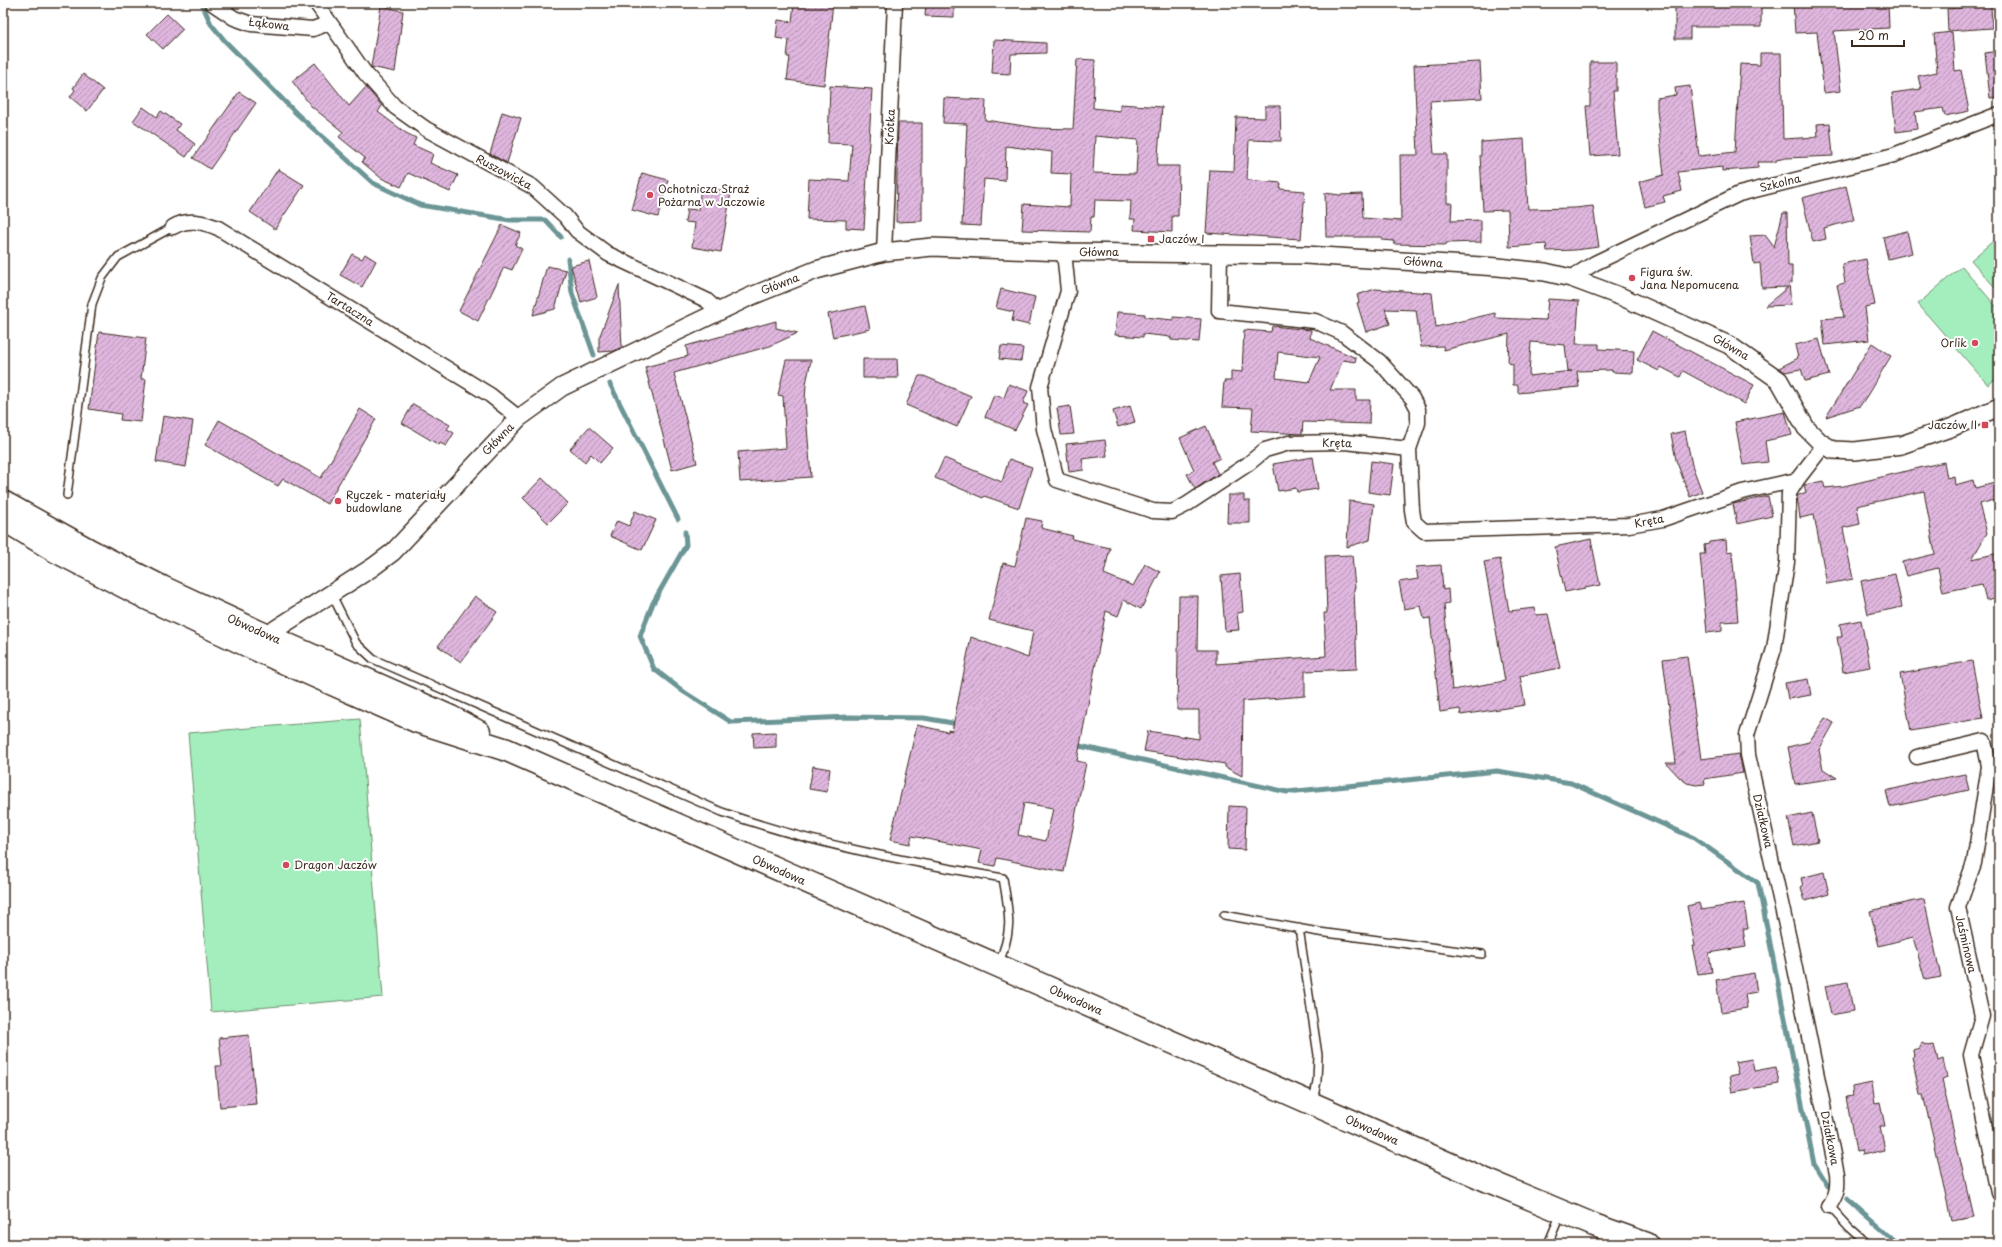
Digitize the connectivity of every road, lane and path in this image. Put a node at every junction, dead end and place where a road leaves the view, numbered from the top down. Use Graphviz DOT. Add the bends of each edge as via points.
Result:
graph roads {
  1 [pos="212,3"];
  2 [pos="316,3"];
  3 [pos="896,3"];
  4 [pos="330,23"];
  5 [pos="1999,114"];
  6 [pos="173,227"];
  7 [pos="884,252"];
  8 [pos="1064,252"];
  9 [pos="1220,254"];
  10 [pos="1571,278"];
  11 [pos="718,311"];
  12 [pos="1999,407"];
  13 [pos="519,418"];
  14 [pos="1824,445"];
  15 [pos="1409,449"];
  16 [pos="1796,480"];
  17 [pos="67,495"];
  18 [pos="3,502"];
  19 [pos="3,519"];
  20 [pos="332,595"];
  21 [pos="264,644"];
  22 [pos="1916,757"];
  23 [pos="1224,915"];
  24 [pos="1299,928"];
  25 [pos="1482,954"];
  26 [pos="997,966"];
  27 [pos="1313,1104"];
  28 [pos="1999,1193"];
  29 [pos="1829,1206"];
  30 [pos="1562,1211"];
  31 [pos="1548,1244"];
  32 [pos="1647,1244"];
  33 [pos="1867,1244"];
  1 -- 4 [label="street, Łąkowa" via="234,18 251,24 314,28"];
  2 -- 4 [label="street, Ruszowicka"];
  3 -- 7 [label="street, Krótka"];
  4 -- 11 [label="street, Ruszowicka" via="365,73 395,107 432,133 533,187 565,216 577,231 608,254 706,300"];
  5 -- 10 [label="street, Szkolna" via="1894,155 1739,194 1595,263"];
  6 -- 13 [label="street, Tartaczna" via="190,221 218,228 490,395"];
  6 -- 17 [label="lane" via="118,257 102,278 92,304"];
  7 -- 8 [label="street, Główna" via="932,247"];
  7 -- 11 [label="street, Główna" via="816,270"];
  8 -- 9 [label="street, Główna"];
  8 -- 15 [label="street, Kręta" via="1068,290 1040,387 1044,429 1057,480 1153,511 1172,512 1248,464 1265,450 1289,443 1345,442"];
  9 -- 10 [label="street, Główna" via="1305,255 1498,266"];
  9 -- 15 [label="street" via="1219,311 1315,321 1342,334 1379,361 1412,398 1418,409 1418,423"];
  10 -- 14 [label="street, Główna" via="1629,300 1729,345 1779,380 1806,428"];
  11 -- 13 [label="street, Główna" via="562,386"];
  12 -- 14 [label="street, Główna" via="1953,427 1901,444 1855,451 1833,450"];
  13 -- 20 [label="street, Główna" via="393,552"];
  14 -- 16 [label="street, Działkowa"];
  15 -- 16 [label="street, Kręta" via="1414,522 1424,531 1629,525 1663,519 1742,492"];
  16 -- 29 [label="street, Działkowa" via="1789,493 1787,562 1774,649 1746,735 1748,755 1837,1174 1838,1188 1835,1199"];
  18 -- 21 [label="main road, Obwodowa"];
  19 -- 21 [label="main road, Obwodowa" via="57,552 140,595"];
  20 -- 21 [label="street, Główna"];
  20 -- 26 [label="lane" via="356,643 373,659 722,812 808,838 1003,878 1010,915 1010,930"];
  21 -- 26 [label="main road, Obwodowa" via="416,721 507,750"];
  22 -- 28 [label="street, Jaśminowa" via="1984,741 1988,760 1974,863 1958,907 1982,1016 1971,1055"];
  23 -- 24 [label="lane"];
  24 -- 25 [label="lane"];
  24 -- 27 [label="lane" via="1318,1055"];
  26 -- 27 [label="main road, Obwodowa"];
  27 -- 30 [label="main road, Obwodowa"];
  29 -- 33 [label="lane" via="1848,1228"];
  30 -- 31 [label="lane"];
  30 -- 32 [label="main road, Obwodowa"];
}
